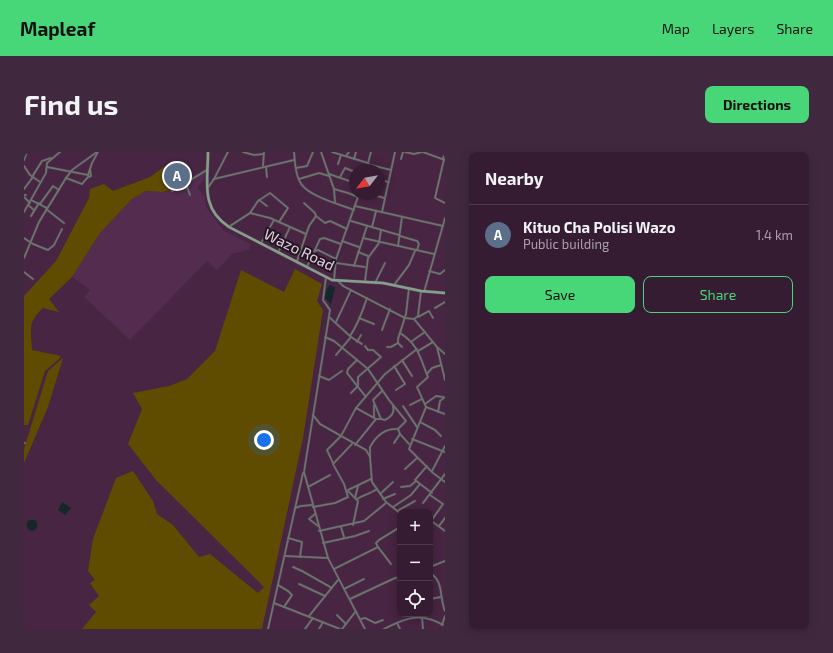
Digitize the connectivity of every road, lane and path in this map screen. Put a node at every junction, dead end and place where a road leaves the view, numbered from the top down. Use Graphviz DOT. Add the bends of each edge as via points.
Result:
graph roads {
  1 [pos="27,152"];
  2 [pos="60,152"];
  3 [pos="98,152"];
  4 [pos="208,152"];
  5 [pos="228,152"];
  6 [pos="243,152"];
  7 [pos="294,152"];
  8 [pos="313,152"];
  9 [pos="321,152"];
  10 [pos="332,152"];
  11 [pos="349,152"];
  12 [pos="356,152"];
  13 [pos="372,152"];
  14 [pos="395,152"];
  15 [pos="404,152"];
  16 [pos="422,152"];
  17 [pos="445,152"];
  18 [pos="264,153"];
  19 [pos="341,155"];
  20 [pos="346,156"];
  21 [pos="52,158"];
  22 [pos="354,159"];
  23 [pos="401,159"];
  24 [pos="24,160"];
  25 [pos="294,160"];
  26 [pos="444,160"];
  27 [pos="368,163"];
  28 [pos="338,164"];
  29 [pos="24,166"];
  30 [pos="47,167"];
  31 [pos="265,167"];
  32 [pos="296,168"];
  33 [pos="208,170"];
  34 [pos="349,170"];
  35 [pos="391,170"];
  36 [pos="71,171"];
  37 [pos="329,175"];
  38 [pos="88,176"];
  39 [pos="32,177"];
  40 [pos="267,177"];
  41 [pos="340,177"];
  42 [pos="66,178"];
  43 [pos="214,179"];
  44 [pos="298,180"];
  45 [pos="349,181"];
  46 [pos="385,181"];
  47 [pos="40,182"];
  48 [pos="389,182"];
  49 [pos="186,184"];
  50 [pos="61,187"];
  51 [pos="57,188"];
  52 [pos="24,189"];
  53 [pos="207,189"];
  54 [pos="60,190"];
  55 [pos="334,190"];
  56 [pos="172,191"];
  57 [pos="349,192"];
  58 [pos="190,195"];
  59 [pos="25,196"];
  60 [pos="385,198"];
  61 [pos="259,200"];
  62 [pos="357,200"];
  63 [pos="385,200"];
  64 [pos="30,203"];
  65 [pos="39,203"];
  66 [pos="304,203"];
  67 [pos="335,203"];
  68 [pos="445,203"];
  69 [pos="267,206"];
  70 [pos="355,206"];
  71 [pos="46,209"];
  72 [pos="34,210"];
  73 [pos="354,210"];
  74 [pos="376,211"];
  75 [pos="24,212"];
  76 [pos="382,212"];
  77 [pos="250,213"];
  78 [pos="31,216"];
  79 [pos="316,216"];
  80 [pos="402,217"];
  81 [pos="445,218"];
  82 [pos="274,220"];
  83 [pos="350,221"];
  84 [pos="279,222"];
  85 [pos="64,223"];
  86 [pos="367,225"];
  87 [pos="443,226"];
  88 [pos="290,227"];
  89 [pos="372,227"];
  90 [pos="228,228"];
  91 [pos="62,229"];
  92 [pos="347,229"];
  93 [pos="381,230"];
  94 [pos="306,234"];
  95 [pos="399,235"];
  96 [pos="24,238"];
  97 [pos="363,238"];
  98 [pos="342,241"];
  99 [pos="30,242"];
  100 [pos="379,243"];
  101 [pos="260,244"];
  102 [pos="341,244"];
  103 [pos="398,246"];
  104 [pos="359,247"];
  105 [pos="314,251"];
  106 [pos="416,251"];
  107 [pos="358,252"];
  108 [pos="278,253"];
  109 [pos="434,254"];
  110 [pos="368,256"];
  111 [pos="24,258"];
  112 [pos="336,259"];
  113 [pos="297,261"];
  114 [pos="336,263"];
  115 [pos="385,263"];
  116 [pos="354,266"];
  117 [pos="307,267"];
  118 [pos="365,267"];
  119 [pos="445,270"];
  120 [pos="429,271"];
  121 [pos="24,272"];
  122 [pos="326,278"];
  123 [pos="33,279"];
  124 [pos="334,280"];
  125 [pos="338,281"];
  126 [pos="365,282"];
  127 [pos="375,282"];
  128 [pos="394,285"];
  129 [pos="409,288"];
  130 [pos="351,290"];
  131 [pos="422,291"];
  132 [pos="445,293"];
  133 [pos="367,298"];
  134 [pos="445,302"];
  135 [pos="434,308"];
  136 [pos="390,309"];
  137 [pos="329,317"];
  138 [pos="418,317"];
  139 [pos="358,318"];
  140 [pos="405,318"];
  141 [pos="433,318"];
  142 [pos="414,319"];
  143 [pos="335,322"];
  144 [pos="374,324"];
  145 [pos="382,330"];
  146 [pos="425,332"];
  147 [pos="400,333"];
  148 [pos="362,335"];
  149 [pos="325,337"];
  150 [pos="350,337"];
  151 [pos="357,342"];
  152 [pos="412,342"];
  153 [pos="433,342"];
  154 [pos="398,343"];
  155 [pos="362,344"];
  156 [pos="365,346"];
  157 [pos="387,347"];
  158 [pos="402,347"];
  159 [pos="437,347"];
  160 [pos="342,348"];
  161 [pos="418,350"];
  162 [pos="445,354"];
  163 [pos="336,355"];
  164 [pos="358,360"];
  165 [pos="402,360"];
  166 [pos="442,365"];
  167 [pos="394,366"];
  168 [pos="368,369"];
  169 [pos="342,371"];
  170 [pos="427,374"];
  171 [pos="319,376"];
  172 [pos="412,376"];
  173 [pos="324,378"];
  174 [pos="319,379"];
  175 [pos="445,380"];
  176 [pos="377,384"];
  177 [pos="357,387"];
  178 [pos="396,390"];
  179 [pos="382,391"];
  180 [pos="351,393"];
  181 [pos="444,397"];
  182 [pos="366,398"];
  183 [pos="422,398"];
  184 [pos="392,404"];
  185 [pos="425,404"];
  186 [pos="374,405"];
  187 [pos="410,405"];
  188 [pos="404,406"];
  189 [pos="426,407"];
  190 [pos="356,408"];
  191 [pos="438,412"];
  192 [pos="445,414"];
  193 [pos="313,415"];
  194 [pos="375,418"];
  195 [pos="381,419"];
  196 [pos="420,422"];
  197 [pos="417,427"];
  198 [pos="398,429"];
  199 [pos="400,434"];
  200 [pos="341,436"];
  201 [pos="441,436"];
  202 [pos="412,438"];
  203 [pos="394,443"];
  204 [pos="352,444"];
  205 [pos="355,445"];
  206 [pos="410,445"];
  207 [pos="445,446"];
  208 [pos="444,452"];
  209 [pos="370,457"];
  210 [pos="417,458"];
  211 [pos="333,463"];
  212 [pos="426,466"];
  213 [pos="405,469"];
  214 [pos="304,472"];
  215 [pos="432,472"];
  216 [pos="445,474"];
  217 [pos="330,475"];
  218 [pos="371,479"];
  219 [pos="441,480"];
  220 [pos="416,481"];
  221 [pos="393,482"];
  222 [pos="445,482"];
  223 [pos="420,484"];
  224 [pos="358,485"];
  225 [pos="308,486"];
  226 [pos="401,487"];
  227 [pos="377,489"];
  228 [pos="347,491"];
  229 [pos="380,494"];
  230 [pos="395,494"];
  231 [pos="431,494"];
  232 [pos="356,499"];
  233 [pos="383,499"];
  234 [pos="415,501"];
  235 [pos="387,503"];
  236 [pos="423,503"];
  237 [pos="313,506"];
  238 [pos="394,507"];
  239 [pos="295,508"];
  240 [pos="403,509"];
  241 [pos="397,510"];
  242 [pos="315,514"];
  243 [pos="433,517"];
  244 [pos="445,518"];
  245 [pos="433,522"];
  246 [pos="353,525"];
  247 [pos="318,526"];
  248 [pos="341,527"];
  249 [pos="439,527"];
  250 [pos="397,529"];
  251 [pos="319,531"];
  252 [pos="369,531"];
  253 [pos="445,531"];
  254 [pos="344,537"];
  255 [pos="288,538"];
  256 [pos="323,542"];
  257 [pos="378,547"];
  258 [pos="284,556"];
  259 [pos="300,557"];
  260 [pos="328,558"];
  261 [pos="445,561"];
  262 [pos="391,564"];
  263 [pos="433,566"];
  264 [pos="293,567"];
  265 [pos="334,569"];
  266 [pos="433,575"];
  267 [pos="397,578"];
  268 [pos="364,579"];
  269 [pos="339,580"];
  270 [pos="299,584"];
  271 [pos="278,585"];
  272 [pos="332,588"];
  273 [pos="344,589"];
  274 [pos="325,596"];
  275 [pos="441,597"];
  276 [pos="433,598"];
  277 [pos="350,599"];
  278 [pos="274,603"];
  279 [pos="284,607"];
  280 [pos="356,611"];
  281 [pos="445,611"];
  282 [pos="337,615"];
  283 [pos="309,616"];
  284 [pos="445,616"];
  285 [pos="422,617"];
  286 [pos="313,618"];
  287 [pos="361,619"];
  288 [pos="383,620"];
  289 [pos="323,622"];
  290 [pos="397,623"];
  291 [pos="346,624"];
  292 [pos="442,625"];
  293 [pos="445,626"];
  294 [pos="268,629"];
  295 [pos="305,629"];
  296 [pos="319,629"];
  297 [pos="341,629"];
  298 [pos="365,629"];
  299 [pos="384,629"];
  300 [pos="400,629"];
  301 [pos="423,629"];
  1 -- 24 [label="street"];
  2 -- 21 [label="street"];
  3 -- 36 [label="street"];
  3 -- 38 [label="street" via="90,169 91,176"];
  4 -- 33 [label="main road, Wazo Road"];
  5 -- 43 [label="street"];
  6 -- 18 [label="street" via="254,155"];
  7 -- 25 [label="street"];
  8 -- 32 [label="street" via="308,166"];
  9 -- 37 [label="street"];
  10 -- 19 [label="street"];
  11 -- 20 [label="street"];
  12 -- 22 [label="street"];
  13 -- 27 [label="street"];
  14 -- 35 [label="street"];
  15 -- 16 [label="street"];
  15 -- 23 [label="street"];
  16 -- 26 [label="street"];
  17 -- 26 [label="street"];
  18 -- 31 [label="street"];
  19 -- 20 [label="street"];
  19 -- 28 [label="street"];
  20 -- 22 [label="street"];
  21 -- 30 [label="street"];
  21 -- 39 [label="street" via="42,161"];
  22 -- 27 [label="street"];
  25 -- 31 [label="street"];
  25 -- 32 [label="street"];
  26 -- 68 [label="street" via="435,198"];
  27 -- 35 [label="street"];
  29 -- 39 [label="street"];
  30 -- 36 [label="street"];
  30 -- 47 [label="street"];
  31 -- 40 [label="street"];
  31 -- 43 [label="street"];
  32 -- 44 [label="street"];
  33 -- 49 [label="street"];
  33 -- 53 [label="main road, Wazo Road"];
  34 -- 41 [label="street" via="345,168"];
  35 -- 48 [label="street"];
  36 -- 38 [label="street"];
  36 -- 42 [label="street"];
  37 -- 41 [label="street"];
  37 -- 44 [label="street" via="319,173"];
  37 -- 55 [label="street"];
  38 -- 42 [label="street" via="82,184"];
  39 -- 47 [label="street"];
  39 -- 52 [label="street"];
  41 -- 45 [label="street"];
  42 -- 50 [label="street"];
  43 -- 53 [label="street"];
  44 -- 67 [label="street" via="307,191"];
  46 -- 48 [label="street"];
  47 -- 64 [label="street"];
  48 -- 60 [label="street"];
  49 -- 56 [label="street"];
  49 -- 58 [label="street"];
  50 -- 51 [label="street"];
  50 -- 54 [label="street"];
  51 -- 54 [label="street"];
  51 -- 65 [label="street" via="53,186"];
  53 -- 90 [label="main road, Wazo Road" via="210,208 219,221"];
  54 -- 71 [label="street"];
  55 -- 57 [label="street"];
  55 -- 67 [label="street"];
  59 -- 64 [label="street"];
  61 -- 69 [label="street"];
  61 -- 77 [label="street"];
  61 -- 84 [label="street" via="270,193 282,204 287,205 286,212"];
  62 -- 70 [label="street"];
  63 -- 76 [label="street"];
  64 -- 65 [label="street"];
  64 -- 72 [label="street"];
  64 -- 75 [label="street"];
  65 -- 71 [label="street"];
  65 -- 72 [label="street"];
  66 -- 79 [label="street"];
  67 -- 73 [label="street"];
  70 -- 73 [label="street"];
  70 -- 74 [label="street"];
  71 -- 85 [label="street"];
  71 -- 99 [label="street"];
  72 -- 78 [label="street"];
  73 -- 83 [label="street"];
  74 -- 76 [label="street"];
  74 -- 89 [label="street"];
  76 -- 80 [label="street"];
  77 -- 82 [label="street"];
  77 -- 90 [label="street"];
  79 -- 92 [label="street" via="325,223 330,221"];
  79 -- 94 [label="street"];
  80 -- 87 [label="street"];
  80 -- 95 [label="street"];
  81 -- 87 [label="street"];
  82 -- 84 [label="street"];
  82 -- 101 [label="street"];
  83 -- 86 [label="street"];
  83 -- 92 [label="street"];
  84 -- 88 [label="street"];
  86 -- 89 [label="street"];
  86 -- 97 [label="street"];
  87 -- 109 [label="street"];
  88 -- 94 [label="street"];
  88 -- 108 [label="street"];
  89 -- 93 [label="street"];
  90 -- 101 [label="main road, Wazo Road"];
  91 -- 99 [label="street" via="54,245 48,250"];
  92 -- 98 [label="street"];
  93 -- 95 [label="street"];
  93 -- 100 [label="street"];
  94 -- 113 [label="street"];
  95 -- 103 [label="street"];
  95 -- 106 [label="street" via="417,241 419,246"];
  96 -- 99 [label="street"];
  97 -- 100 [label="street"];
  97 -- 104 [label="street"];
  98 -- 102 [label="street"];
  98 -- 104 [label="street"];
  99 -- 111 [label="street"];
  100 -- 103 [label="street"];
  100 -- 110 [label="street"];
  101 -- 108 [label="main road, Wazo Road"];
  102 -- 105 [label="street" via="322,238"];
  102 -- 112 [label="street"];
  103 -- 106 [label="street"];
  104 -- 107 [label="street"];
  105 -- 112 [label="street" via="318,250"];
  105 -- 117 [label="street"];
  106 -- 109 [label="street"];
  106 -- 128 [label="street"];
  107 -- 110 [label="street"];
  107 -- 116 [label="street"];
  108 -- 113 [label="main road, Wazo Road"];
  109 -- 120 [label="street"];
  110 -- 118 [label="street"];
  112 -- 114 [label="street"];
  113 -- 117 [label="main road, Wazo Road"];
  114 -- 116 [label="street"];
  114 -- 124 [label="street"];
  115 -- 127 [label="street"];
  116 -- 118 [label="street"];
  117 -- 122 [label="main road, Wazo Road"];
  118 -- 126 [label="street"];
  119 -- 120 [label="street" via="440,274"];
  120 -- 131 [label="street"];
  121 -- 123 [label="street"];
  122 -- 124 [label="main road, Wazo Road"];
  122 -- 137 [label="street" via="322,299 330,308"];
  124 -- 125 [label="main road, Wazo Road"];
  125 -- 126 [label="main road, Wazo Road"];
  125 -- 130 [label="street"];
  126 -- 127 [label="main road, Wazo Road"];
  127 -- 128 [label="main road, Wazo Road"];
  128 -- 129 [label="main road, Wazo Road"];
  129 -- 131 [label="main road, Wazo Road"];
  129 -- 140 [label="street"];
  130 -- 133 [label="street"];
  130 -- 143 [label="street"];
  131 -- 132 [label="main road, Wazo Road"];
  131 -- 138 [label="street"];
  133 -- 136 [label="street"];
  133 -- 139 [label="street"];
  134 -- 135 [label="street"];
  136 -- 140 [label="street"];
  136 -- 145 [label="street"];
  137 -- 143 [label="street"];
  137 -- 149 [label="street"];
  138 -- 141 [label="street" via="429,311"];
  138 -- 142 [label="street"];
  139 -- 144 [label="street"];
  139 -- 150 [label="street"];
  140 -- 142 [label="street"];
  140 -- 147 [label="street"];
  142 -- 146 [label="street"];
  143 -- 150 [label="street"];
  146 -- 152 [label="street"];
  146 -- 153 [label="street"];
  147 -- 152 [label="street"];
  147 -- 154 [label="street"];
  148 -- 151 [label="street"];
  149 -- 160 [label="street"];
  149 -- 171 [label="street"];
  150 -- 151 [label="street"];
  150 -- 160 [label="street"];
  151 -- 155 [label="street"];
  152 -- 161 [label="street"];
  153 -- 159 [label="street"];
  153 -- 161 [label="street"];
  154 -- 157 [label="street"];
  154 -- 158 [label="street"];
  156 -- 168 [label="street" via="381,357"];
  159 -- 162 [label="street"];
  159 -- 166 [label="street"];
  160 -- 163 [label="street"];
  160 -- 164 [label="street"];
  161 -- 165 [label="street"];
  161 -- 170 [label="street"];
  164 -- 168 [label="street"];
  164 -- 177 [label="street" via="347,371"];
  165 -- 167 [label="street"];
  165 -- 172 [label="street"];
  166 -- 170 [label="street" via="432,368"];
  166 -- 175 [label="street"];
  167 -- 176 [label="street"];
  167 -- 178 [label="street" via="405,384"];
  168 -- 176 [label="street"];
  168 -- 177 [label="street" via="358,377"];
  169 -- 173 [label="street" via="329,380"];
  170 -- 183 [label="street" via="428,379 416,388"];
  171 -- 173 [label="street"];
  171 -- 174 [label="street"];
  173 -- 174 [label="street"];
  174 -- 193 [label="street"];
  176 -- 179 [label="street"];
  176 -- 182 [label="street"];
  177 -- 180 [label="street"];
  177 -- 182 [label="street"];
  179 -- 184 [label="street"];
  179 -- 186 [label="street" via="373,400"];
  181 -- 185 [label="street" via="436,396"];
  181 -- 191 [label="street" via="440,401"];
  182 -- 190 [label="street"];
  183 -- 185 [label="street"];
  183 -- 187 [label="street"];
  184 -- 195 [label="street" via="394,410 391,416 385,420"];
  184 -- 198 [label="street" via="406,421"];
  185 -- 189 [label="street"];
  186 -- 194 [label="street"];
  186 -- 195 [label="street"];
  188 -- 197 [label="street"];
  189 -- 191 [label="street"];
  189 -- 196 [label="street"];
  190 -- 194 [label="street"];
  190 -- 200 [label="street"];
  191 -- 192 [label="street"];
  193 -- 200 [label="street" via="320,424"];
  193 -- 214 [label="street"];
  194 -- 195 [label="street"];
  194 -- 205 [label="street"];
  196 -- 197 [label="street"];
  196 -- 201 [label="street"];
  197 -- 202 [label="street"];
  198 -- 199 [label="street"];
  198 -- 209 [label="street" via="383,432 371,445"];
  199 -- 203 [label="street"];
  199 -- 206 [label="street"];
  200 -- 204 [label="street"];
  200 -- 211 [label="street" via="327,450"];
  202 -- 206 [label="street"];
  202 -- 208 [label="street"];
  204 -- 205 [label="street"];
  204 -- 211 [label="street"];
  205 -- 209 [label="street" via="366,450"];
  206 -- 210 [label="street" via="409,449"];
  207 -- 208 [label="street"];
  208 -- 215 [label="street"];
  209 -- 218 [label="street"];
  210 -- 212 [label="street"];
  210 -- 213 [label="street"];
  211 -- 228 [label="street"];
  212 -- 215 [label="street"];
  212 -- 220 [label="street"];
  214 -- 225 [label="street"];
  214 -- 239 [label="street"];
  215 -- 219 [label="street"];
  216 -- 219 [label="street"];
  217 -- 225 [label="street"];
  218 -- 224 [label="street"];
  218 -- 227 [label="street"];
  219 -- 222 [label="street"];
  219 -- 231 [label="street"];
  220 -- 223 [label="street"];
  220 -- 226 [label="street"];
  221 -- 229 [label="street"];
  223 -- 231 [label="street"];
  223 -- 238 [label="street"];
  224 -- 228 [label="street"];
  224 -- 232 [label="street"];
  225 -- 237 [label="street"];
  227 -- 229 [label="street"];
  227 -- 232 [label="street" via="368,496"];
  228 -- 232 [label="street"];
  228 -- 237 [label="street" via="348,498"];
  229 -- 233 [label="street"];
  230 -- 233 [label="street"];
  231 -- 236 [label="street"];
  231 -- 243 [label="street" via="443,504"];
  232 -- 246 [label="street" via="358,502"];
  233 -- 235 [label="street"];
  234 -- 240 [label="street"];
  235 -- 238 [label="street"];
  235 -- 246 [label="street" via="364,521"];
  237 -- 239 [label="street"];
  237 -- 242 [label="street"];
  238 -- 241 [label="street"];
  239 -- 255 [label="street"];
  242 -- 247 [label="street"];
  242 -- 247 [label="street" via="309,519"];
  244 -- 249 [label="street"];
  245 -- 249 [label="street"];
  246 -- 248 [label="street"];
  247 -- 251 [label="street"];
  248 -- 251 [label="street"];
  248 -- 254 [label="street"];
  249 -- 253 [label="street"];
  250 -- 257 [label="street" via="379,540 376,543"];
  251 -- 256 [label="street"];
  252 -- 254 [label="street"];
  254 -- 256 [label="street"];
  255 -- 258 [label="street"];
  255 -- 259 [label="street" via="302,542"];
  256 -- 260 [label="street"];
  257 -- 262 [label="street"];
  257 -- 265 [label="street"];
  258 -- 259 [label="street"];
  258 -- 271 [label="street"];
  259 -- 260 [label="street"];
  260 -- 265 [label="street"];
  261 -- 263 [label="street"];
  264 -- 272 [label="street"];
  265 -- 269 [label="street"];
  266 -- 275 [label="street" via="438,578"];
  267 -- 277 [label="street"];
  268 -- 273 [label="street"];
  269 -- 272 [label="street"];
  269 -- 273 [label="street"];
  270 -- 274 [label="street"];
  271 -- 278 [label="street"];
  271 -- 279 [label="street" via="292,595"];
  272 -- 274 [label="street"];
  273 -- 277 [label="street"];
  274 -- 283 [label="street"];
  275 -- 276 [label="street"];
  275 -- 281 [label="street"];
  277 -- 280 [label="street"];
  278 -- 279 [label="street"];
  278 -- 294 [label="street"];
  279 -- 283 [label="street"];
  280 -- 287 [label="street"];
  280 -- 291 [label="street"];
  282 -- 291 [label="street"];
  283 -- 286 [label="street"];
  284 -- 292 [label="street"];
  285 -- 290 [label="street"];
  285 -- 292 [label="street"];
  285 -- 301 [label="street"];
  286 -- 289 [label="street"];
  286 -- 295 [label="street"];
  287 -- 288 [label="street" via="365,618 375,623"];
  287 -- 298 [label="street"];
  289 -- 296 [label="street"];
  289 -- 297 [label="street"];
  290 -- 299 [label="street"];
  290 -- 300 [label="street"];
  291 -- 297 [label="street"];
  292 -- 293 [label="street"];
}
